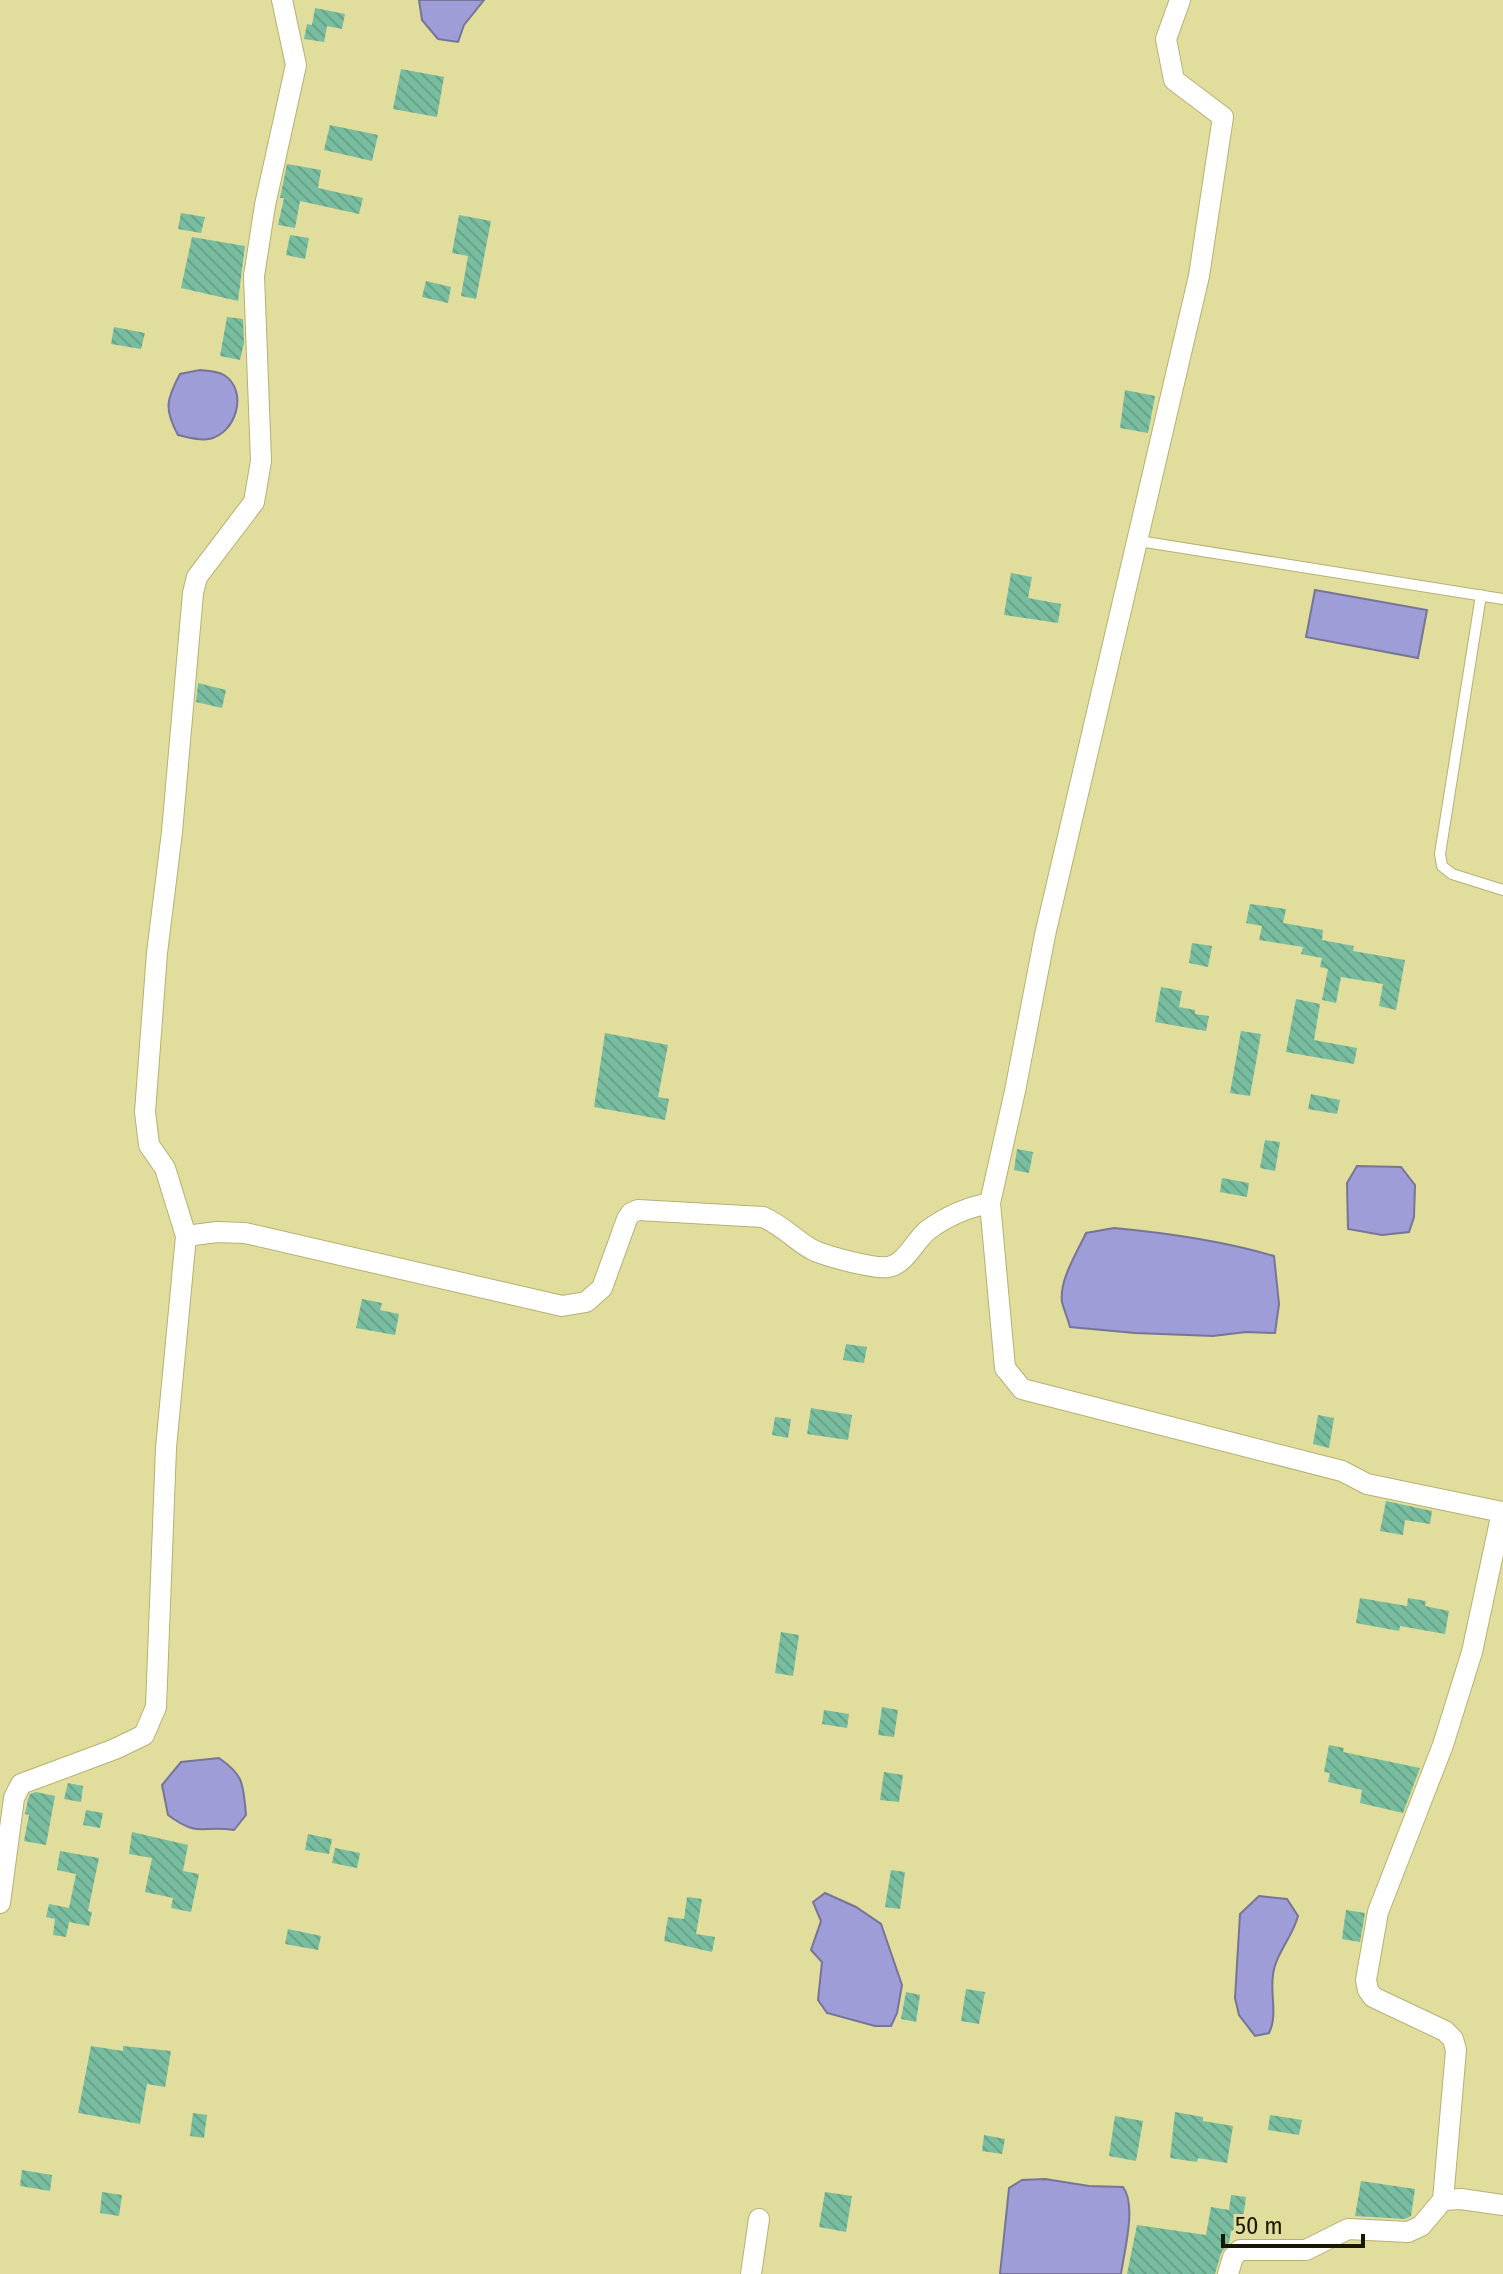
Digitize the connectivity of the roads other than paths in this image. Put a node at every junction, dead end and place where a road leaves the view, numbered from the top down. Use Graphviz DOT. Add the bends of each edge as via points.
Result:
graph roads {
  1 [pos="282,0"];
  2 [pos="1180,0"];
  3 [pos="1139,541"];
  4 [pos="1481,595"];
  5 [pos="1503,599"];
  6 [pos="1503,890"];
  7 [pos="990,1203"];
  8 [pos="186,1236"];
  9 [pos="0,1903"];
  10 [pos="1443,2200"];
  11 [pos="1503,2205"];
  12 [pos="759,2219"];
  13 [pos="751,2274"];
  14 [pos="1228,2274"];
  1 -- 8 [label="street" via="296,65 254,276 261,461 254,502 197,577 193,593 156,967 145,1112 149,1145 165,1168"];
  2 -- 3 [label="street" via="1166,39 1174,80 1223,117 1199,276"];
  3 -- 4 [label="lane"];
  3 -- 7 [label="street" via="1045,935"];
  4 -- 5 [label="lane"];
  4 -- 6 [label="lane" via="1440,854 1442,866 1452,874"];
  7 -- 8 [label="street" via="968,1207 929,1230 889,1267 813,1250 763,1217 638,1210 627,1219 602,1288 586,1302 562,1306 245,1233"];
  7 -- 10 [label="street" via="1005,1368 1022,1389 1342,1471 1367,1484 1502,1512 1472,1652 1443,1745 1378,1912 1366,1980 1373,1997 1453,2039"];
  8 -- 9 [label="street" via="166,1448 156,1707 144,1735 21,1784 14,1798"];
  10 -- 11 [label="street"];
  10 -- 14 [label="street" via="1421,2226 1408,2232 1348,2229 1306,2250 1240,2250"];
  12 -- 13 [label="street"];
}
